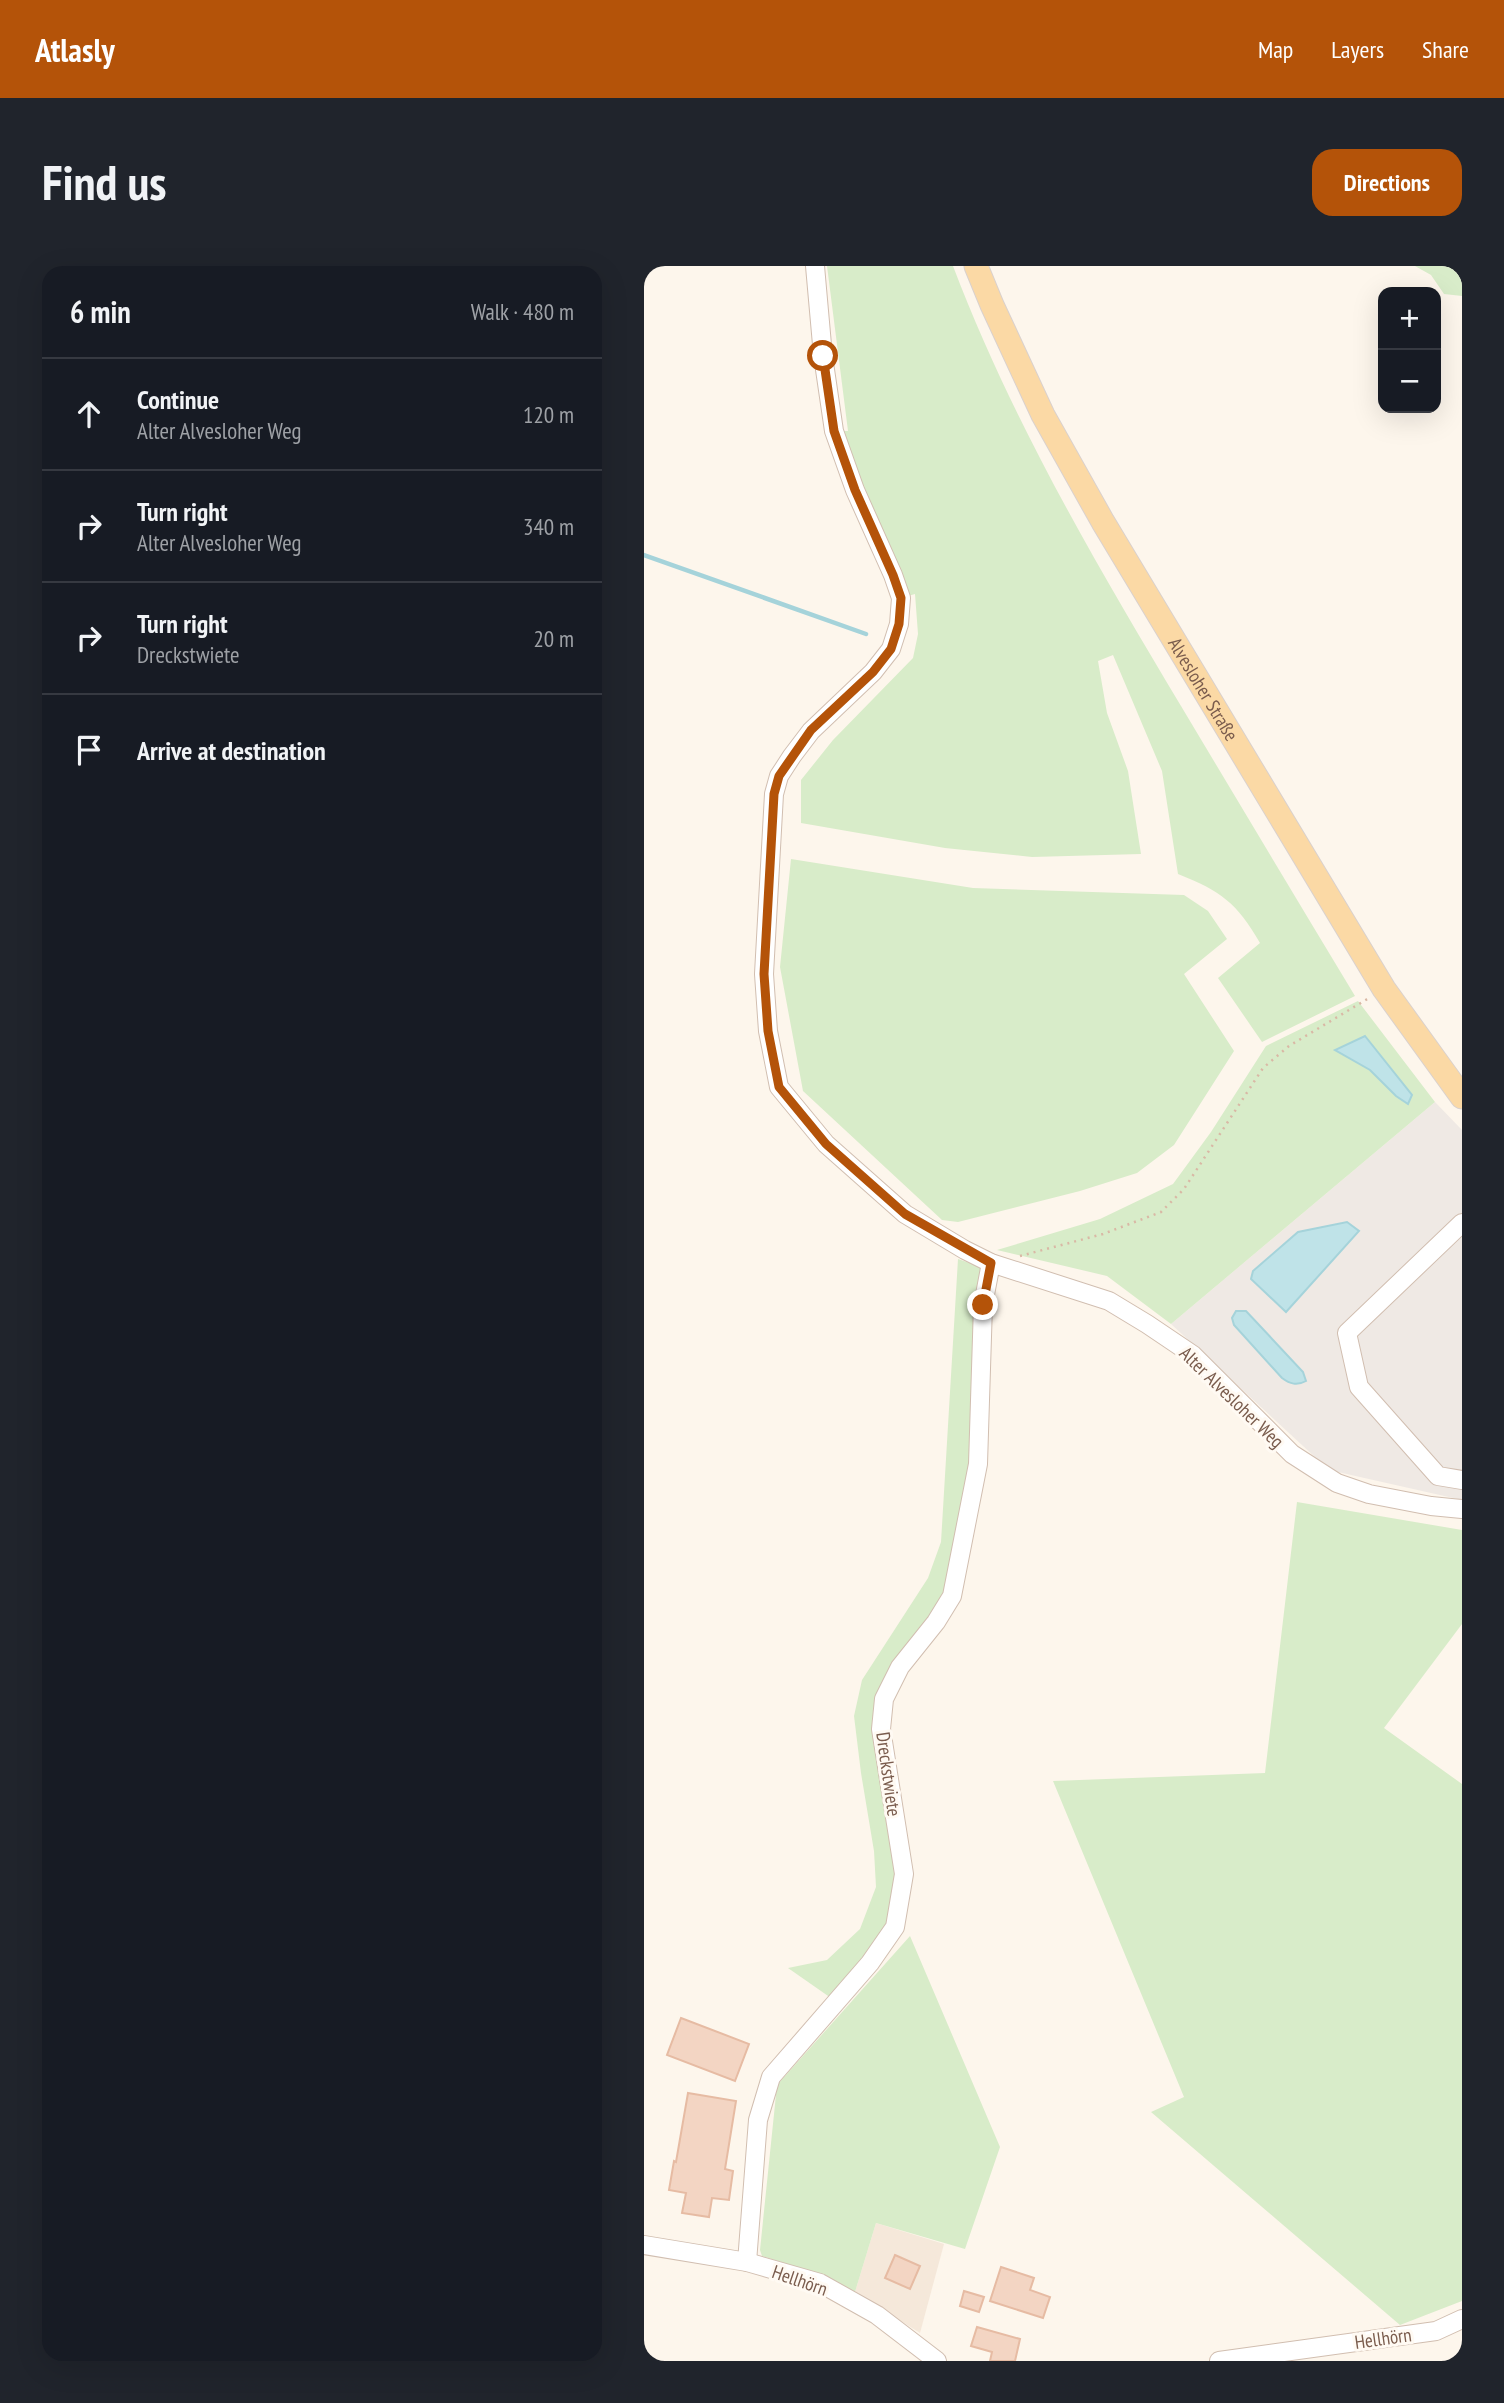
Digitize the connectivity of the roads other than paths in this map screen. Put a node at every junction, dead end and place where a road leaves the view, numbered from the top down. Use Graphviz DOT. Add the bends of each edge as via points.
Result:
graph roads {
  1 [pos="815,266"];
  2 [pos="976,266"];
  3 [pos="1462,1097"];
  4 [pos="1462,1223"];
  5 [pos="991,1263"];
  6 [pos="1462,1480"];
  7 [pos="1462,1509"];
  8 [pos="644,2245"];
  9 [pos="747,2262"];
  10 [pos="1462,2319"];
  11 [pos="937,2361"];
  12 [pos="1219,2361"];
  1 -- 5 [label="street, Alter Alvesloher Weg" via="834,431 901,598 891,649 811,730 779,776 774,794 764,974 768,1031 779,1087 826,1144 905,1214"];
  2 -- 3 [label="main road, Alvesloher Straße" via="1043,415 1103,522 1384,989"];
  4 -- 6 [label="street" via="1347,1333 1359,1387 1438,1476"];
  5 -- 7 [label="street, Alter Alvesloher Weg" via="1108,1301 1147,1324 1193,1355 1292,1454 1337,1483 1369,1494"];
  5 -- 9 [label="street, Dreckstwiete" via="983,1305 978,1464 952,1596 900,1667 884,1699 881,1729 904,1874 895,1927 870,1963 771,2077 758,2120"];
  8 -- 9 [label="street, Hellhörn"];
  9 -- 11 [label="street, Hellhörn" via="820,2283 877,2315"];
  10 -- 12 [label="street, Hellhörn" via="1436,2331"];
}
